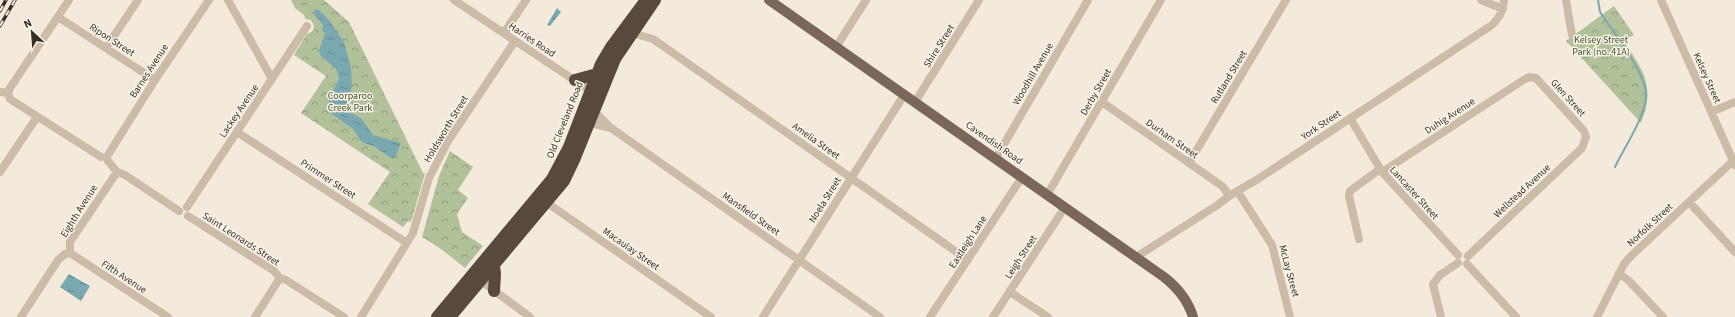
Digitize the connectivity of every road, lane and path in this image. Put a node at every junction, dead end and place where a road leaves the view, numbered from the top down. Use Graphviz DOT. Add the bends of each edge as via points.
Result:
graph roads {
  1 [pos="69,0"];
  2 [pos="138,0"];
  3 [pos="209,0"];
  4 [pos="228,0"];
  5 [pos="454,0"];
  6 [pos="526,0"];
  7 [pos="646,0"];
  8 [pos="655,0"];
  9 [pos="769,0"];
  10 [pos="866,0"];
  11 [pos="979,0"];
  12 [pos="1161,0"];
  13 [pos="1286,0"];
  14 [pos="1480,0"];
  15 [pos="1504,0"];
  16 [pos="1566,0"];
  17 [pos="1661,0"];
  18 [pos="1085,1"];
  19 [pos="1503,9"];
  20 [pos="58,17"];
  21 [pos="307,26"];
  22 [pos="636,28"];
  23 [pos="504,33"];
  24 [pos="1572,36"];
  25 [pos="654,39"];
  26 [pos="515,41"];
  27 [pos="836,47"];
  28 [pos="106,48"];
  29 [pos="597,74"];
  30 [pos="1530,77"];
  31 [pos="272,79"];
  32 [pos="155,80"];
  33 [pos="575,80"];
  34 [pos="4,92"];
  35 [pos="595,94"];
  36 [pos="904,95"];
  37 [pos="915,102"];
  38 [pos="1102,102"];
  39 [pos="1735,102"];
  40 [pos="594,111"];
  41 [pos="1711,112"];
  42 [pos="37,117"];
  43 [pos="1350,118"];
  44 [pos="590,123"];
  45 [pos="611,128"];
  46 [pos="237,132"];
  47 [pos="1586,137"];
  48 [pos="105,157"];
  49 [pos="996,158"];
  50 [pos="1189,163"];
  51 [pos="1734,163"];
  52 [pos="1381,171"];
  53 [pos="0,172"];
  54 [pos="116,172"];
  55 [pos="1022,177"];
  56 [pos="851,178"];
  57 [pos="1233,193"];
  58 [pos="1047,195"];
  59 [pos="543,200"];
  60 [pos="1689,202"];
  61 [pos="187,207"];
  62 [pos="1065,207"];
  63 [pos="179,211"];
  64 [pos="188,216"];
  65 [pos="1359,239"];
  66 [pos="407,242"];
  67 [pos="1735,252"];
  68 [pos="70,253"];
  69 [pos="1136,258"];
  70 [pos="1458,259"];
  71 [pos="799,260"];
  72 [pos="968,260"];
  73 [pos="1467,260"];
  74 [pos="494,266"];
  75 [pos="1619,273"];
  76 [pos="280,278"];
  77 [pos="477,278"];
  78 [pos="494,291"];
  79 [pos="1010,292"];
  80 [pos="21,317"];
  81 [pos="168,317"];
  82 [pos="255,317"];
  83 [pos="344,317"];
  84 [pos="361,317"];
  85 [pos="437,317"];
  86 [pos="450,317"];
  87 [pos="530,317"];
  88 [pos="711,317"];
  89 [pos="763,317"];
  90 [pos="880,317"];
  91 [pos="930,317"];
  92 [pos="994,317"];
  93 [pos="1048,317"];
  94 [pos="1193,317"];
  95 [pos="1290,317"];
  96 [pos="1441,317"];
  97 [pos="1516,317"];
  98 [pos="1598,317"];
  99 [pos="1663,317"];
  1 -- 20 [label="street"];
  2 -- 28 [label="street"];
  3 -- 32 [label="street, Barnes Avenue"];
  4 -- 31 [label="street"];
  5 -- 23 [label="street, Harries Road"];
  6 -- 23 [label="street"];
  7 -- 29 [label="highway, Old Cleveland Road" via="611,47"];
  8 -- 22 [label="highway, Old Cleveland Road"];
  9 -- 27 [label="main road, Cavendish Road"];
  10 -- 27 [label="street"];
  11 -- 37 [label="street, Shire Street"];
  12 -- 38 [label="street, Derby Street"];
  13 -- 50 [label="street, Rutland Street"];
  14 -- 19 [label="street"];
  15 -- 19 [label="street, York Street"];
  16 -- 24 [label="street"];
  17 -- 41 [label="street, Kelsey Street"];
  18 -- 49 [label="street, Woodhill Avenue"];
  19 -- 43 [label="street, York Street" via="1500,18 1492,25"];
  20 -- 28 [label="street, Ripon Street"];
  20 -- 34 [label="street" via="10,88"];
  21 -- 31 [label="street, Lackey Avenue"];
  22 -- 25 [label="street, Amelia Street"];
  22 -- 25 [label="street, Amelia Street"];
  22 -- 35 [label="highway, Old Cleveland Road"];
  23 -- 26 [label="street, Harries Road"];
  25 -- 56 [label="street, Amelia Street"];
  26 -- 33 [label="street, Harries Road"];
  26 -- 66 [label="street, Holdsworth Street" via="448,141 429,178 416,226"];
  27 -- 36 [label="main road, Cavendish Road"];
  28 -- 32 [label="street, Ripon Street"];
  29 -- 33 [label="highway"];
  29 -- 35 [label="highway, Old Cleveland Road"];
  30 -- 47 [label="street, Glen Street" via="1536,78 1584,131"];
  30 -- 52 [label="street, Duhig Avenue"];
  31 -- 46 [label="street, Lackey Avenue"];
  32 -- 48 [label="street, Barnes Avenue"];
  33 -- 35 [label="street, Harries Road"];
  34 -- 42 [label="street" via="10,100"];
  35 -- 40 [label="highway, Old Cleveland Road"];
  35 -- 59 [label="highway, Old Cleveland Road"];
  36 -- 37 [label="main road, Cavendish Road"];
  36 -- 56 [label="street, Noela Street"];
  37 -- 49 [label="main road, Cavendish Road"];
  38 -- 50 [label="street, Durham Street"];
  38 -- 58 [label="street, Derby Street"];
  39 -- 41 [label="street"];
  40 -- 44 [label="highway, Old Cleveland Road"];
  40 -- 45 [label="street, Mansfield Street"];
  41 -- 51 [label="street, Kelsey Street"];
  42 -- 48 [label="street"];
  42 -- 53 [label="street"];
  43 -- 52 [label="street, Lancaster Street"];
  43 -- 57 [label="street, York Street"];
  44 -- 45 [label="street, Mansfield Street"];
  44 -- 59 [label="highway, Old Cleveland Road" via="557,191"];
  45 -- 71 [label="street, Mansfield Street"];
  46 -- 61 [label="street, Lackey Avenue"];
  46 -- 66 [label="street, Primmer Street"];
  47 -- 73 [label="street, Wellstead Avenue" via="1582,148"];
  48 -- 54 [label="street"];
  49 -- 55 [label="main road, Cavendish Road"];
  50 -- 57 [label="street, Durham Street"];
  51 -- 60 [label="street, Norfolk Street"];
  52 -- 65 [label="street, Duhig Avenue" via="1354,186 1350,191"];
  52 -- 70 [label="street, Lancaster Street"];
  54 -- 63 [label="street" via="125,175"];
  54 -- 68 [label="street, Eighth Avenue" via="70,242"];
  55 -- 58 [label="main road, Cavendish Road"];
  55 -- 72 [label="street, Eastleigh Lane"];
  56 -- 71 [label="street, Noela Street"];
  56 -- 72 [label="street, Amelia Street"];
  57 -- 69 [label="street, York Street"];
  57 -- 95 [label="street, McLay Street" via="1272,245"];
  58 -- 62 [label="main road, Cavendish Road"];
  59 -- 74 [label="highway, Old Cleveland Road"];
  59 -- 77 [label="highway, Old Cleveland Road"];
  59 -- 88 [label="street, Macaulay Street"];
  60 -- 67 [label="street"];
  60 -- 75 [label="street, Norfolk Street" via="1631,256"];
  61 -- 63 [label="street" via="181,207"];
  61 -- 64 [label="street" via="190,210"];
  62 -- 69 [label="main road, Cavendish Road"];
  62 -- 79 [label="street, Leigh Street"];
  63 -- 64 [label="street" via="182,216"];
  64 -- 76 [label="street, Saint Leonards Street" via="274,271"];
  66 -- 84 [label="street, Holdsworth Street"];
  68 -- 80 [label="street, Eighth Avenue" via="64,254 58,260"];
  68 -- 81 [label="street, Fifth Avenue"];
  69 -- 94 [label="main road, Cavendish Road" via="1177,288"];
  70 -- 73 [label="street" via="1462,254"];
  70 -- 96 [label="street" via="1434,284"];
  71 -- 89 [label="street, Noela Street"];
  71 -- 90 [label="street, Mansfield Street"];
  72 -- 91 [label="street, Eastleigh Lane"];
  73 -- 97 [label="street"];
  74 -- 77 [label="highway, Old Cleveland Road"];
  74 -- 78 [label="highway"];
  75 -- 98 [label="street, Norfolk Street"];
  75 -- 99 [label="street" via="1629,280"];
  76 -- 82 [label="street"];
  76 -- 83 [label="street, Saint Leonards Street"];
  77 -- 78 [label="street"];
  77 -- 85 [label="highway, Old Cleveland Road"];
  77 -- 86 [label="highway, Old Cleveland Road"];
  78 -- 87 [label="street"];
  79 -- 92 [label="street, Leigh Street"];
  79 -- 93 [label="street"];
}
